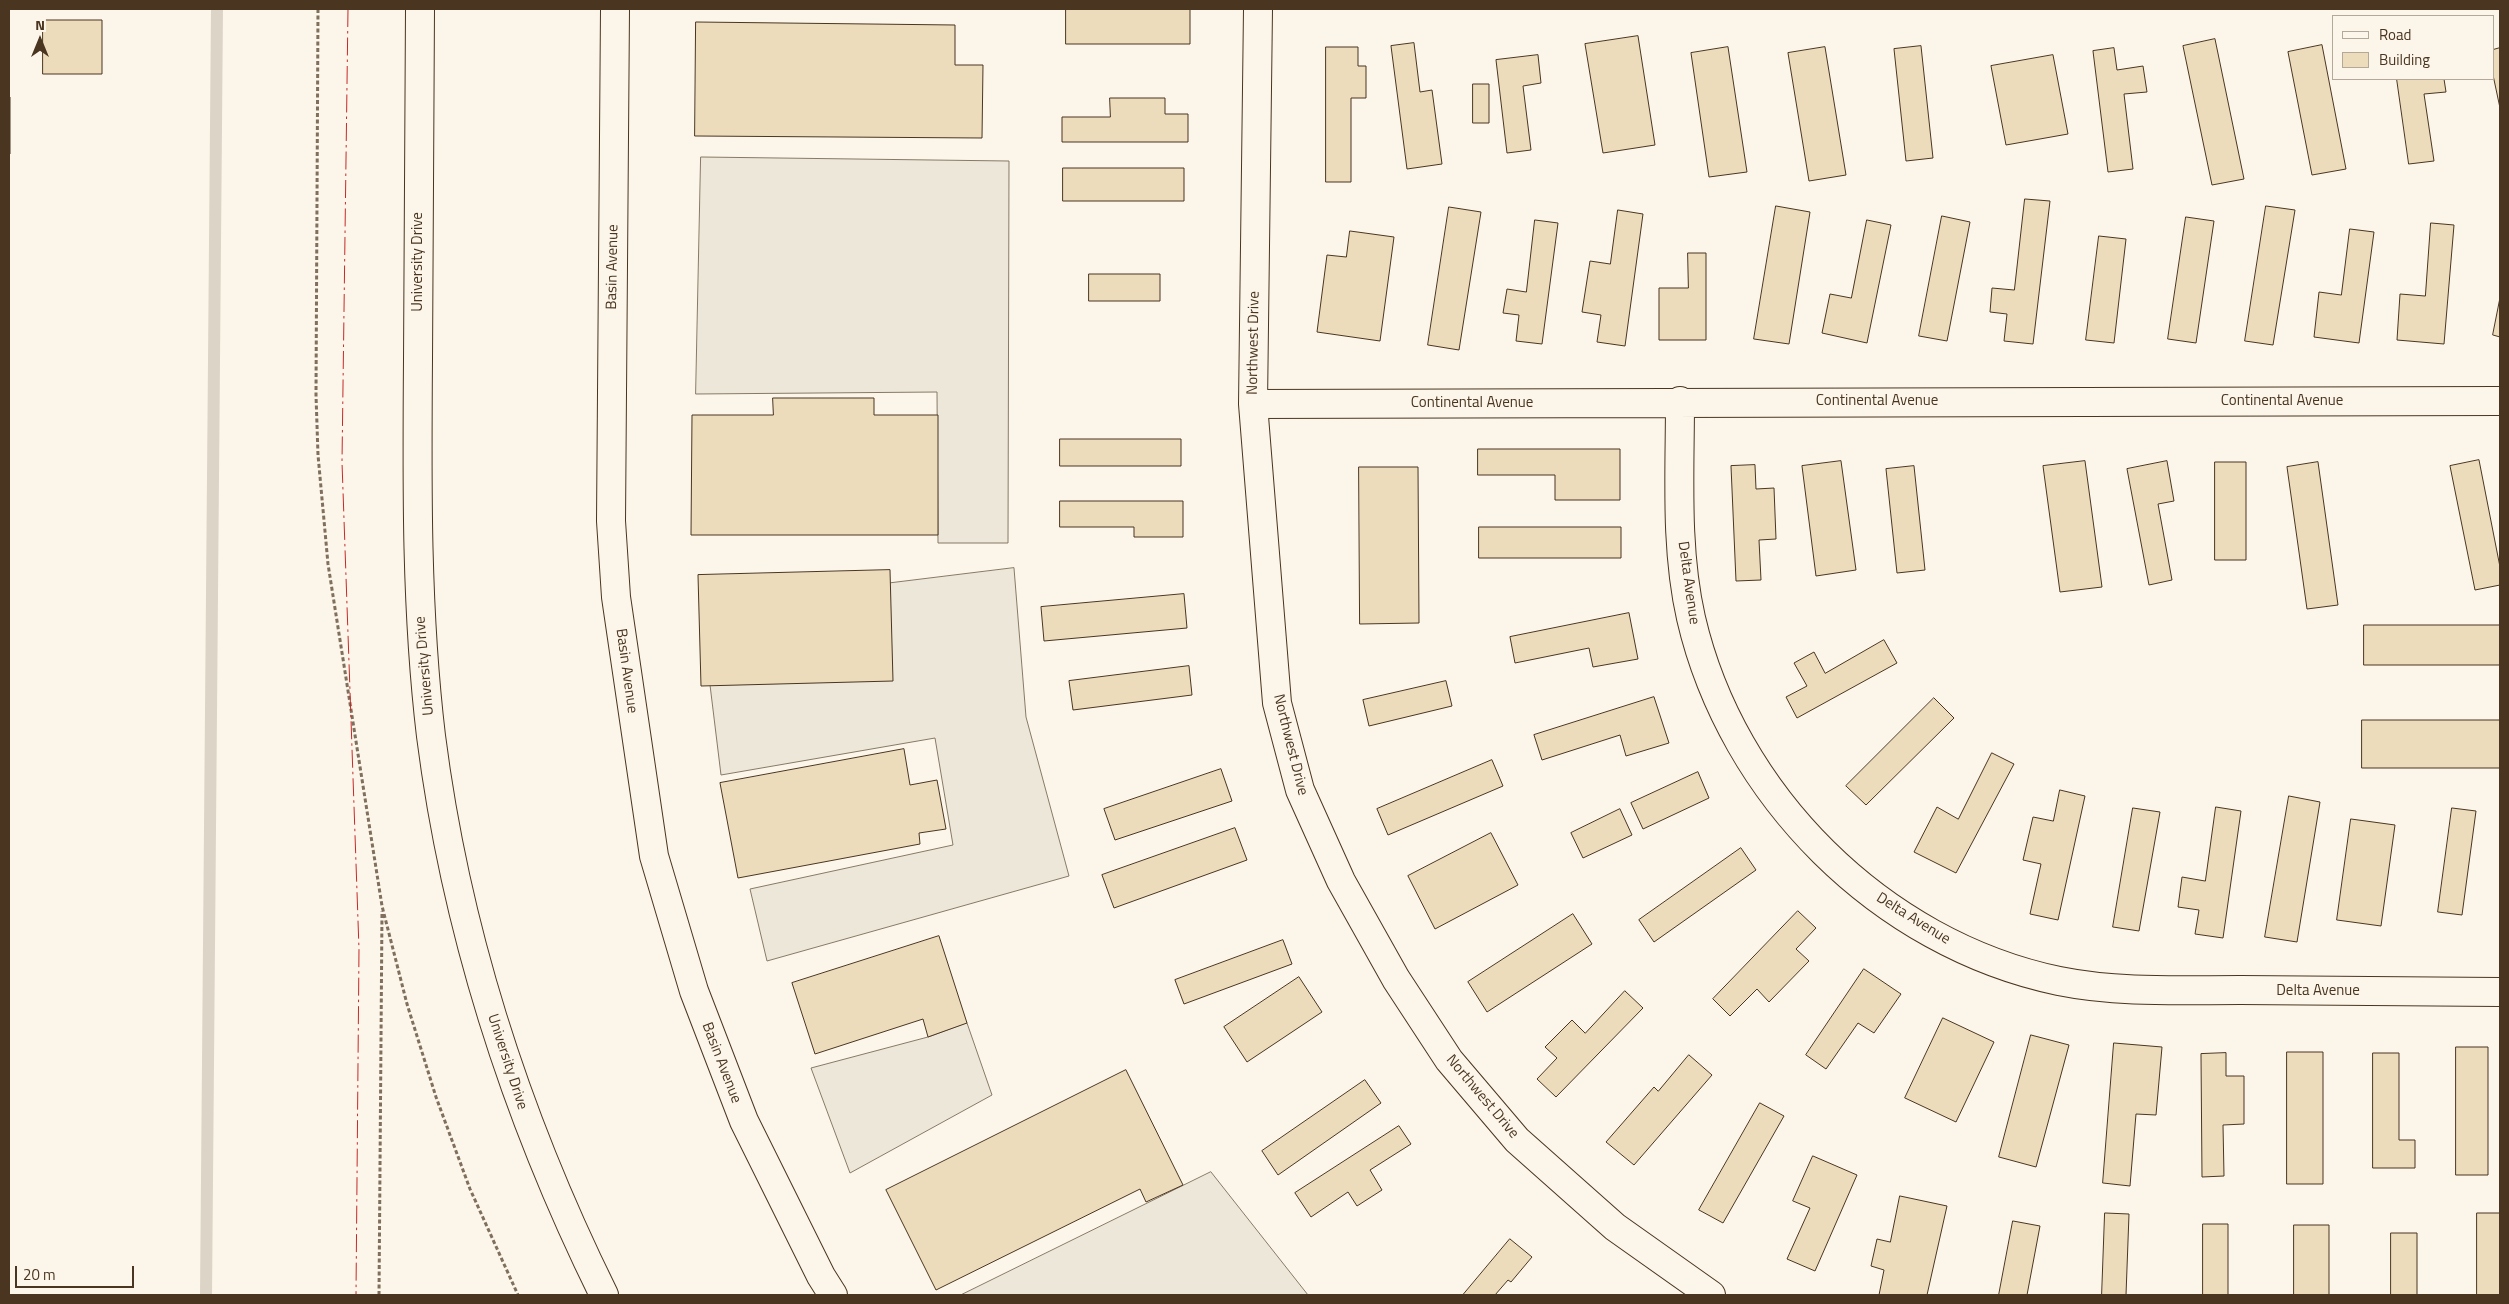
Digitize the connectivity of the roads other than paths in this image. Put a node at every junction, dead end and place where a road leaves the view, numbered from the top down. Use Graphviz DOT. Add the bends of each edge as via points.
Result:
graph roads {
  1 [pos="420,9"];
  2 [pos="615,9"];
  3 [pos="1258,9"];
  4 [pos="1680,401"];
  5 [pos="2500,401"];
  6 [pos="1253,404"];
  7 [pos="2500,992"];
  8 [pos="604,1295"];
  9 [pos="833,1295"];
  10 [pos="1711,1295"];
  1 -- 8 [label="street, University Drive" via="417,518 423,656 431,737 460,899 500,1043 536,1144 567,1219"];
  2 -- 9 [label="street, Basin Avenue" via="611,521 616,598 654,856 694,991 744,1121"];
  3 -- 6 [label="street, Northwest Drive"];
  4 -- 5 [label="street, Continental Avenue"];
  4 -- 6 [label="street, Continental Avenue"];
  4 -- 7 [label="street, Delta Avenue" via="1680,533 1684,576 1703,662 1720,703 1745,752 1794,820 1858,883 1893,910 1969,953 2014,969 2069,982 2152,990"];
  6 -- 10 [label="street, Northwest Drive" via="1277,703 1300,790 1340,881 1396,979 1449,1060 1517,1140 1615,1227"];
}
